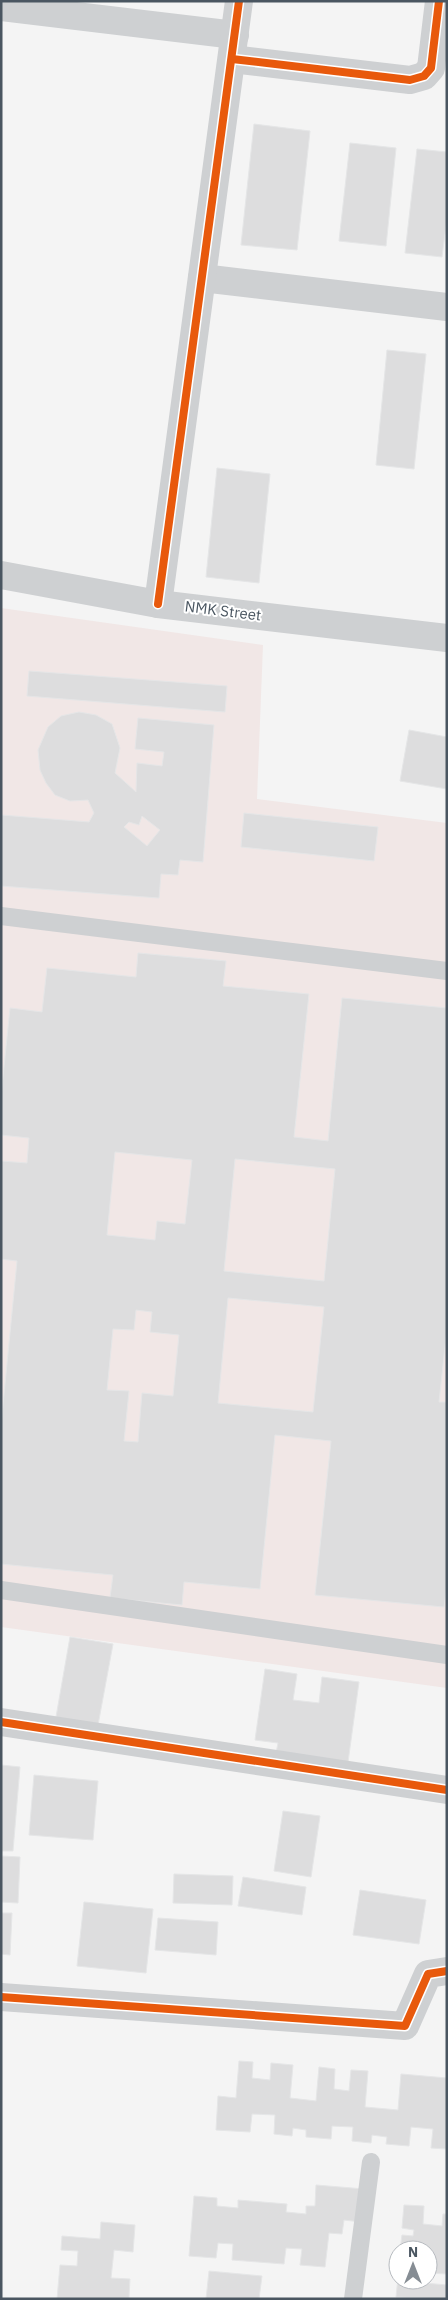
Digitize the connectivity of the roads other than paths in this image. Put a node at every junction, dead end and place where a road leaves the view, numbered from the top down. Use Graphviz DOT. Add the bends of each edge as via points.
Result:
graph roads {
  1 [pos="239,1"];
  2 [pos="439,1"];
  3 [pos="1,7"];
  4 [pos="233,47"];
  5 [pos="202,278"];
  6 [pos="447,306"];
  7 [pos="1,575"];
  8 [pos="158,604"];
  9 [pos="447,638"];
  10 [pos="1,916"];
  11 [pos="447,971"];
  12 [pos="1,1590"];
  13 [pos="447,1655"];
  14 [pos="1,1722"];
  15 [pos="447,1790"];
  16 [pos="447,1971"];
  17 [pos="1,1997"];
  18 [pos="371,2162"];
  19 [pos="353,2299"];
  1 -- 4 [label="street"];
  2 -- 4 [label="street" via="430,68 424,76 410,80"];
  3 -- 4 [label="street"];
  4 -- 5 [label="street"];
  5 -- 6 [label="street"];
  5 -- 8 [label="street"];
  7 -- 8 [label="street, NMK Street"];
  8 -- 9 [label="street, NMK Street"];
  10 -- 11 [label="lane"];
  12 -- 13 [label="lane"];
  14 -- 15 [label="street"];
  16 -- 17 [label="street" via="428,1974 404,2026"];
  18 -- 19 [label="lane"];
}
